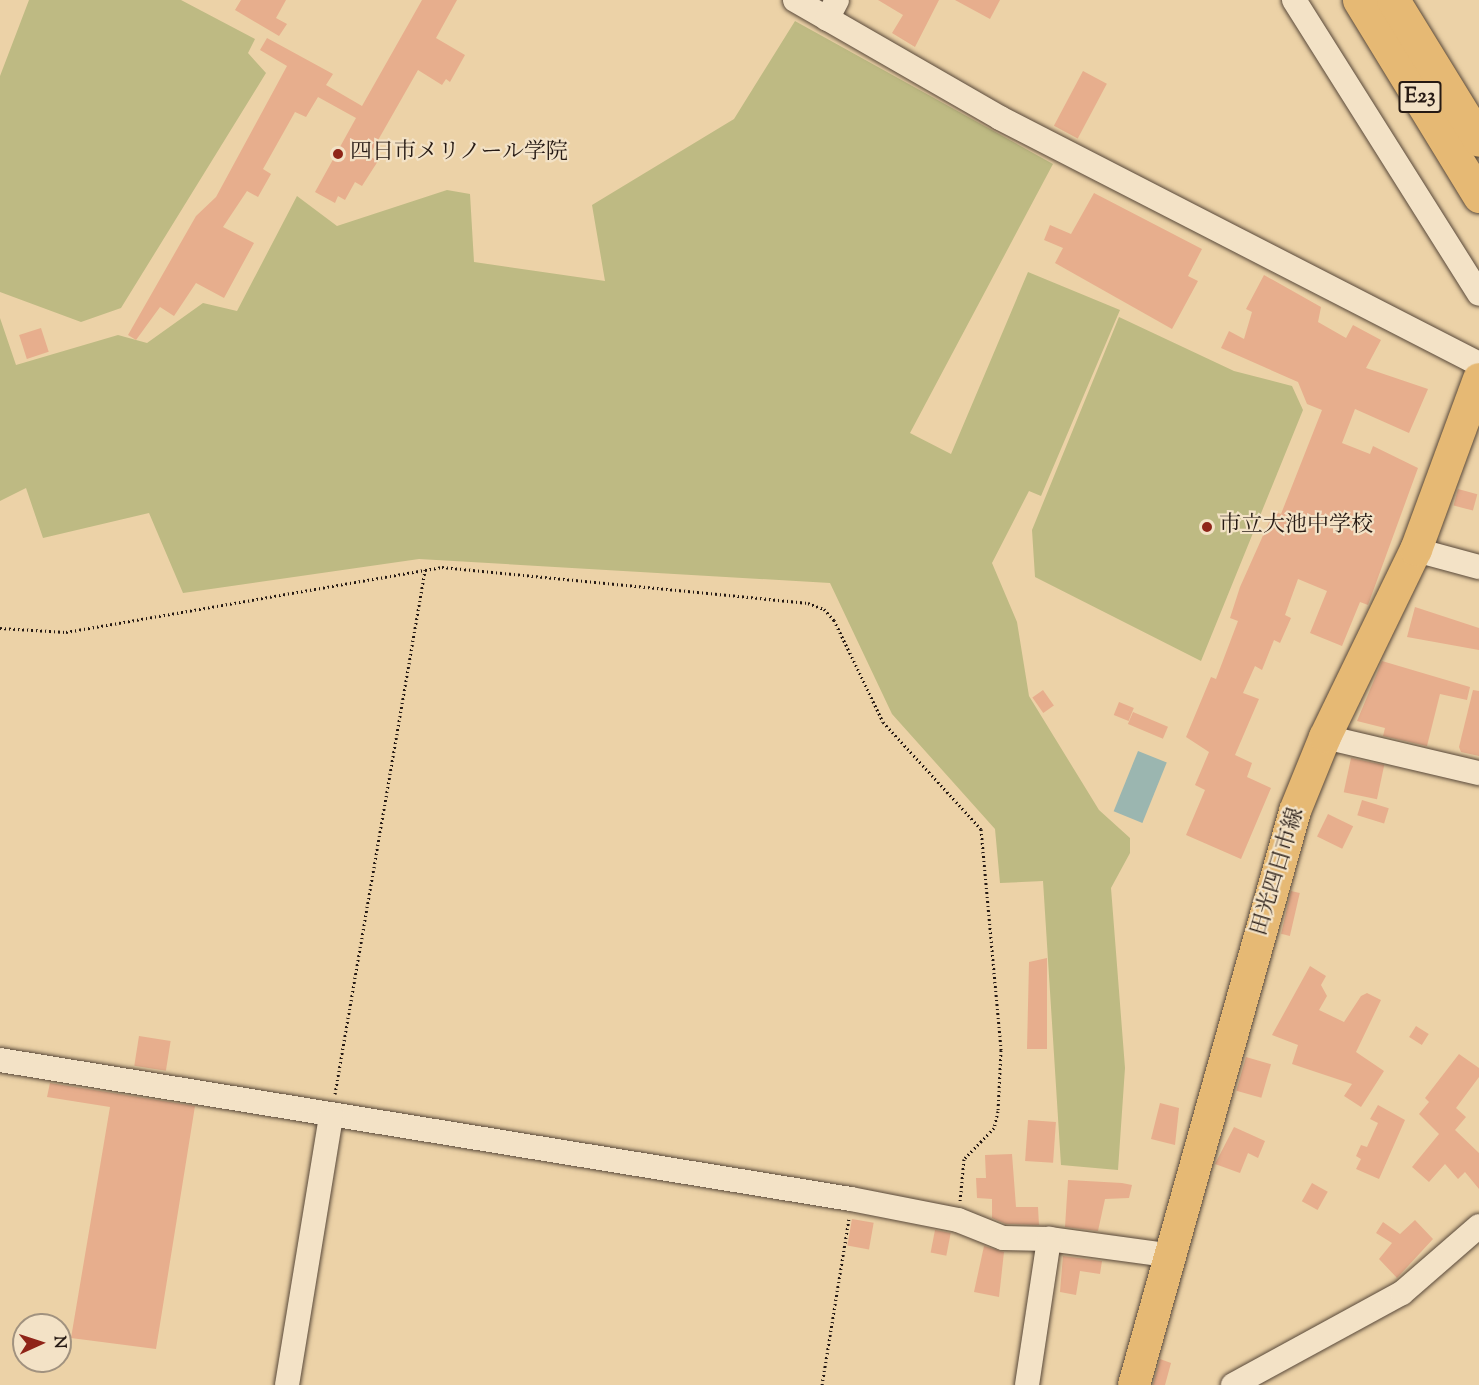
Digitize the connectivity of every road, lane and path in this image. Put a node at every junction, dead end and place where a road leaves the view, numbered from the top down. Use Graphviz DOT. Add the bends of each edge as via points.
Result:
graph roads {
  1 [pos="795,0"];
  2 [pos="1294,0"];
  3 [pos="1359,0"];
  4 [pos="1393,0"];
  5 [pos="832,9"];
  6 [pos="1479,140"];
  7 [pos="1479,196"];
  8 [pos="1479,294"];
  9 [pos="1479,364"];
  10 [pos="1479,379"];
  11 [pos="1416,550"];
  12 [pos="1479,567"];
  13 [pos="425,570"];
  14 [pos="0,628"];
  15 [pos="1325,736"];
  16 [pos="1479,773"];
  17 [pos="0,1060"];
  18 [pos="331,1116"];
  19 [pos="851,1199"];
  20 [pos="958,1220"];
  21 [pos="1479,1226"];
  22 [pos="1049,1239"];
  23 [pos="1173,1256"];
  24 [pos="287,1385"];
  25 [pos="822,1385"];
  26 [pos="1027,1385"];
  27 [pos="1134,1385"];
  28 [pos="1233,1385"];
  1 -- 5 [label="street"];
  2 -- 8 [label="street"];
  3 -- 7 [label="highway, E23"];
  4 -- 6 [label="highway, E23"];
  5 -- 9 [label="street" via="1000,118"];
  10 -- 11 [label="main road, 田光四日市線"];
  11 -- 12 [label="street"];
  11 -- 15 [label="main road, 田光四日市線"];
  13 -- 14 [label="path" via="66,632"];
  13 -- 18 [label="path"];
  13 -- 20 [label="path" via="442,567 808,603 834,620 884,722 981,829 1001,1050 998,1111 994,1128 964,1159"];
  15 -- 16 [label="street"];
  15 -- 23 [label="main road, 田光四日市線" via="1273,886"];
  17 -- 18 [label="street"];
  18 -- 19 [label="street"];
  18 -- 24 [label="street"];
  19 -- 20 [label="street"];
  19 -- 25 [label="path"];
  20 -- 22 [label="street" via="1003,1238"];
  21 -- 28 [label="street" via="1402,1293"];
  22 -- 23 [label="street"];
  22 -- 26 [label="street"];
  23 -- 27 [label="main road, 田光四日市線"];
}
